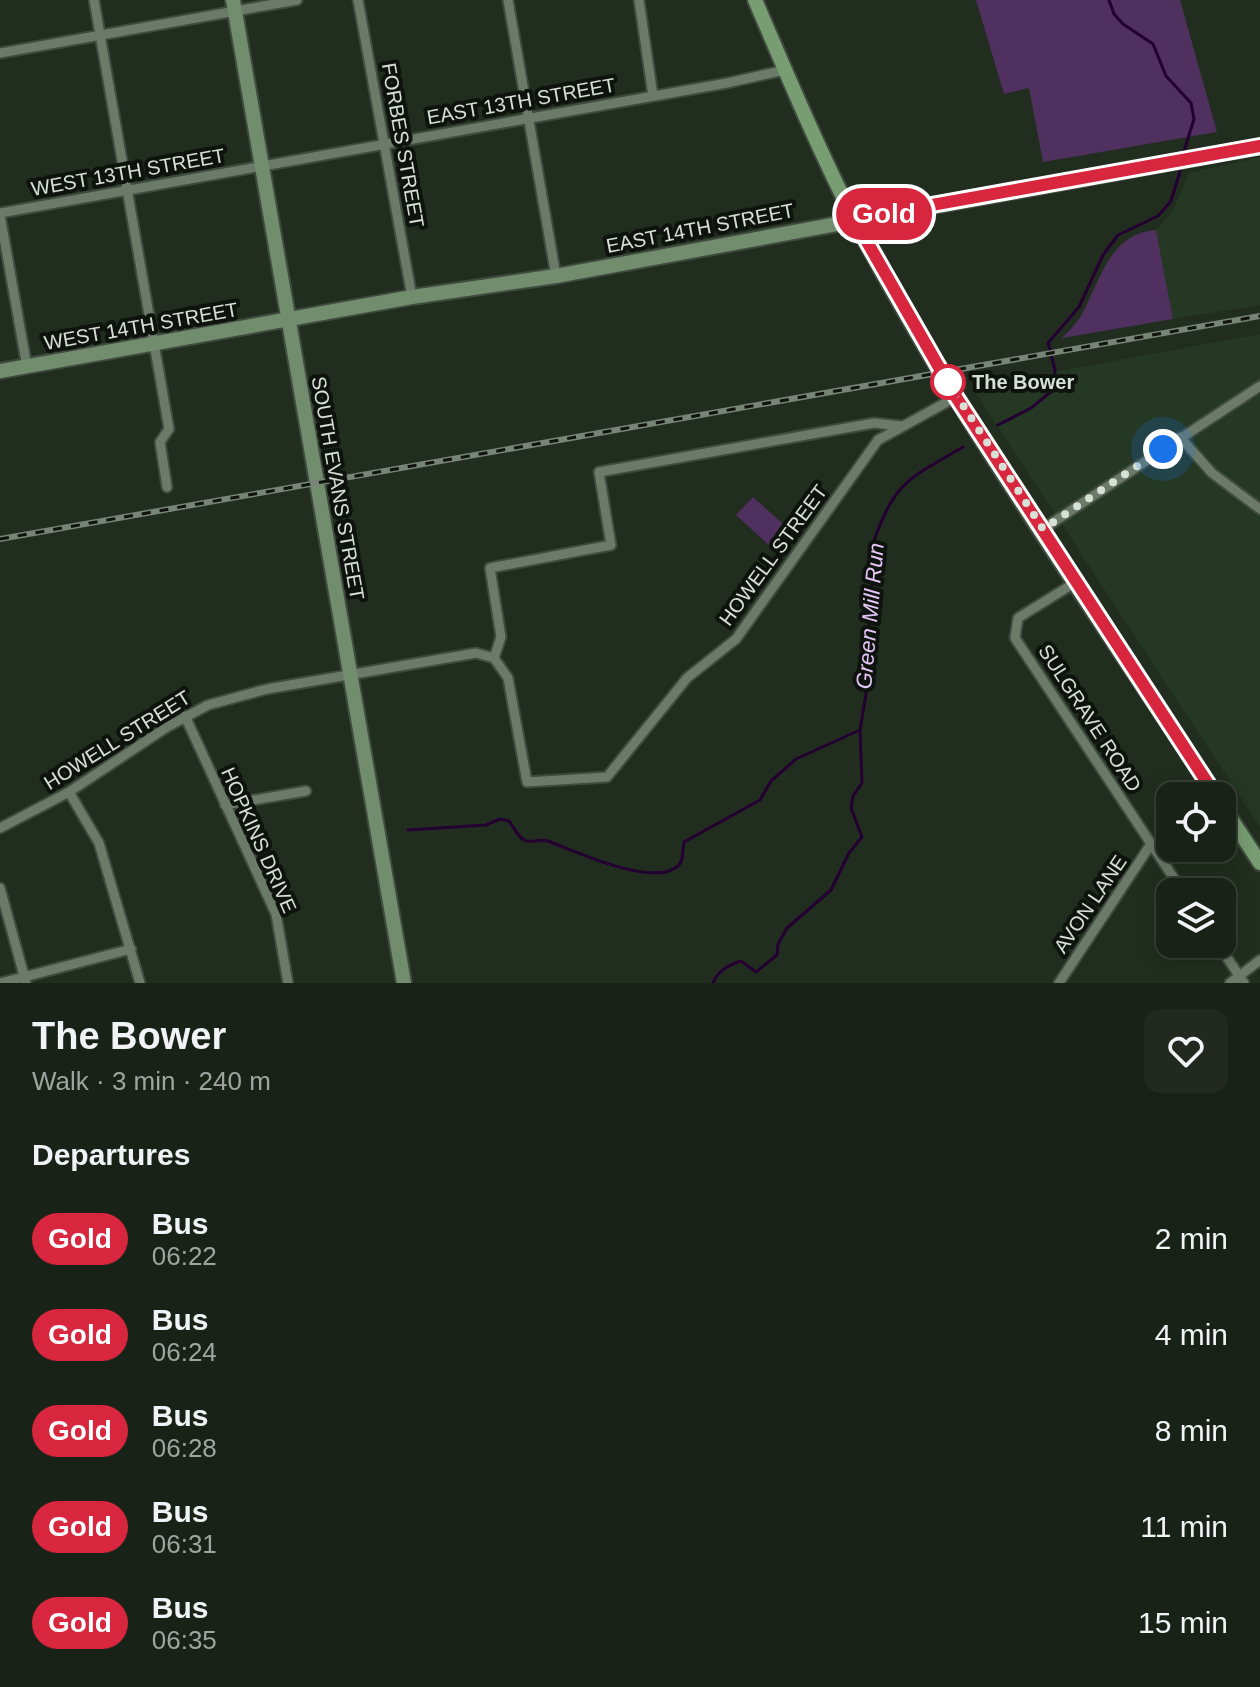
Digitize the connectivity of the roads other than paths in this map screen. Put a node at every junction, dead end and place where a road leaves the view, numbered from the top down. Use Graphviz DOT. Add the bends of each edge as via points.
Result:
graph roads {
  1 [pos="94,0"];
  2 [pos="297,0"];
  3 [pos="358,0"];
  4 [pos="508,0"];
  5 [pos="639,0"];
  6 [pos="755,0"];
  7 [pos="234,5"];
  8 [pos="100,35"];
  9 [pos="0,53"];
  10 [pos="785,70"];
  11 [pos="653,96"];
  12 [pos="528,118"];
  13 [pos="384,143"];
  14 [pos="1260,146"];
  15 [pos="262,165"];
  16 [pos="128,190"];
  17 [pos="0,214"];
  18 [pos="854,219"];
  19 [pos="556,276"];
  20 [pos="412,297"];
  21 [pos="288,320"];
  22 [pos="155,344"];
  23 [pos="27,367"];
  24 [pos="0,371"];
  25 [pos="1260,386"];
  26 [pos="956,397"];
  27 [pos="865,425"];
  28 [pos="903,426"];
  29 [pos="1180,437"];
  30 [pos="878,440"];
  31 [pos="167,487"];
  32 [pos="1260,509"];
  33 [pos="1043,529"];
  34 [pos="1076,582"];
  35 [pos="494,658"];
  36 [pos="350,675"];
  37 [pos="185,716"];
  38 [pos="1207,782"];
  39 [pos="306,791"];
  40 [pos="69,792"];
  41 [pos="225,805"];
  42 [pos="1236,826"];
  43 [pos="0,828"];
  44 [pos="1151,844"];
  45 [pos="1260,863"];
  46 [pos="1174,878"];
  47 [pos="0,888"];
  48 [pos="131,949"];
  49 [pos="1228,958"];
  50 [pos="1260,960"];
  51 [pos="1242,979"];
  52 [pos="25,980"];
  53 [pos="1,983"];
  54 [pos="140,983"];
  55 [pos="288,983"];
  56 [pos="404,983"];
  57 [pos="1059,983"];
  58 [pos="1230,983"];
  1 -- 8 [label="street"];
  2 -- 7 [label="street"];
  3 -- 13 [label="street, FORBES STREET"];
  4 -- 12 [label="street"];
  5 -- 11 [label="street"];
  6 -- 10 [label="main road"];
  7 -- 8 [label="street"];
  7 -- 15 [label="street, SOUTH EVANS STREET"];
  8 -- 9 [label="street"];
  8 -- 16 [label="street"];
  10 -- 11 [label="street, EAST 13TH STREET"];
  10 -- 18 [label="main road"];
  11 -- 12 [label="street, EAST 13TH STREET"];
  12 -- 13 [label="street, EAST 13TH STREET"];
  12 -- 19 [label="street"];
  13 -- 15 [label="street, EAST 13TH STREET"];
  13 -- 20 [label="street, FORBES STREET"];
  14 -- 18 [label="street, EAST 14TH STREET"];
  15 -- 16 [label="street, WEST 13TH STREET"];
  15 -- 21 [label="street, SOUTH EVANS STREET"];
  16 -- 17 [label="street, WEST 13TH STREET"];
  16 -- 22 [label="street"];
  17 -- 23 [label="street"];
  18 -- 19 [label="street, EAST 14TH STREET"];
  18 -- 26 [label="main road"];
  19 -- 20 [label="street, EAST 14TH STREET"];
  20 -- 21 [label="street, EAST 14TH STREET"];
  21 -- 22 [label="street, WEST 14TH STREET"];
  21 -- 36 [label="street, SOUTH EVANS STREET"];
  22 -- 23 [label="street, WEST 14TH STREET"];
  22 -- 31 [label="street" via="169,429 160,442"];
  23 -- 24 [label="street, WEST 14TH STREET"];
  25 -- 29 [label="street"];
  26 -- 28 [label="street, HOWELL STREET"];
  26 -- 33 [label="main road"];
  27 -- 28 [label="street"];
  27 -- 30 [label="street"];
  27 -- 35 [label="street" via="599,472 611,545 490,568 501,637"];
  28 -- 30 [label="street, HOWELL STREET"];
  29 -- 32 [label="street" via="1212,473"];
  29 -- 33 [label="street"];
  30 -- 35 [label="street, HOWELL STREET" via="736,639 687,678 607,777 527,782 508,678"];
  33 -- 34 [label="main road"];
  34 -- 38 [label="main road"];
  34 -- 44 [label="street, SULGRAVE ROAD" via="1018,618 1015,638"];
  35 -- 36 [label="street, HOWELL STREET" via="476,653"];
  36 -- 37 [label="street, HOWELL STREET" via="233,697"];
  36 -- 56 [label="street, SOUTH EVANS STREET"];
  37 -- 40 [label="street, HOWELL STREET"];
  37 -- 41 [label="street, HOPKINS DRIVE"];
  39 -- 41 [label="street"];
  40 -- 43 [label="street, HOWELL STREET"];
  40 -- 48 [label="street" via="99,843"];
  41 -- 55 [label="street, HOPKINS DRIVE" via="276,914"];
  42 -- 45 [label="main road"];
  44 -- 46 [label="street, SULGRAVE ROAD"];
  44 -- 57 [label="street, AVON LANE"];
  47 -- 52 [label="street"];
  48 -- 52 [label="street"];
  48 -- 54 [label="street"];
  49 -- 51 [label="street"];
  50 -- 51 [label="street"];
  51 -- 58 [label="street"];
  52 -- 53 [label="street"];
}
